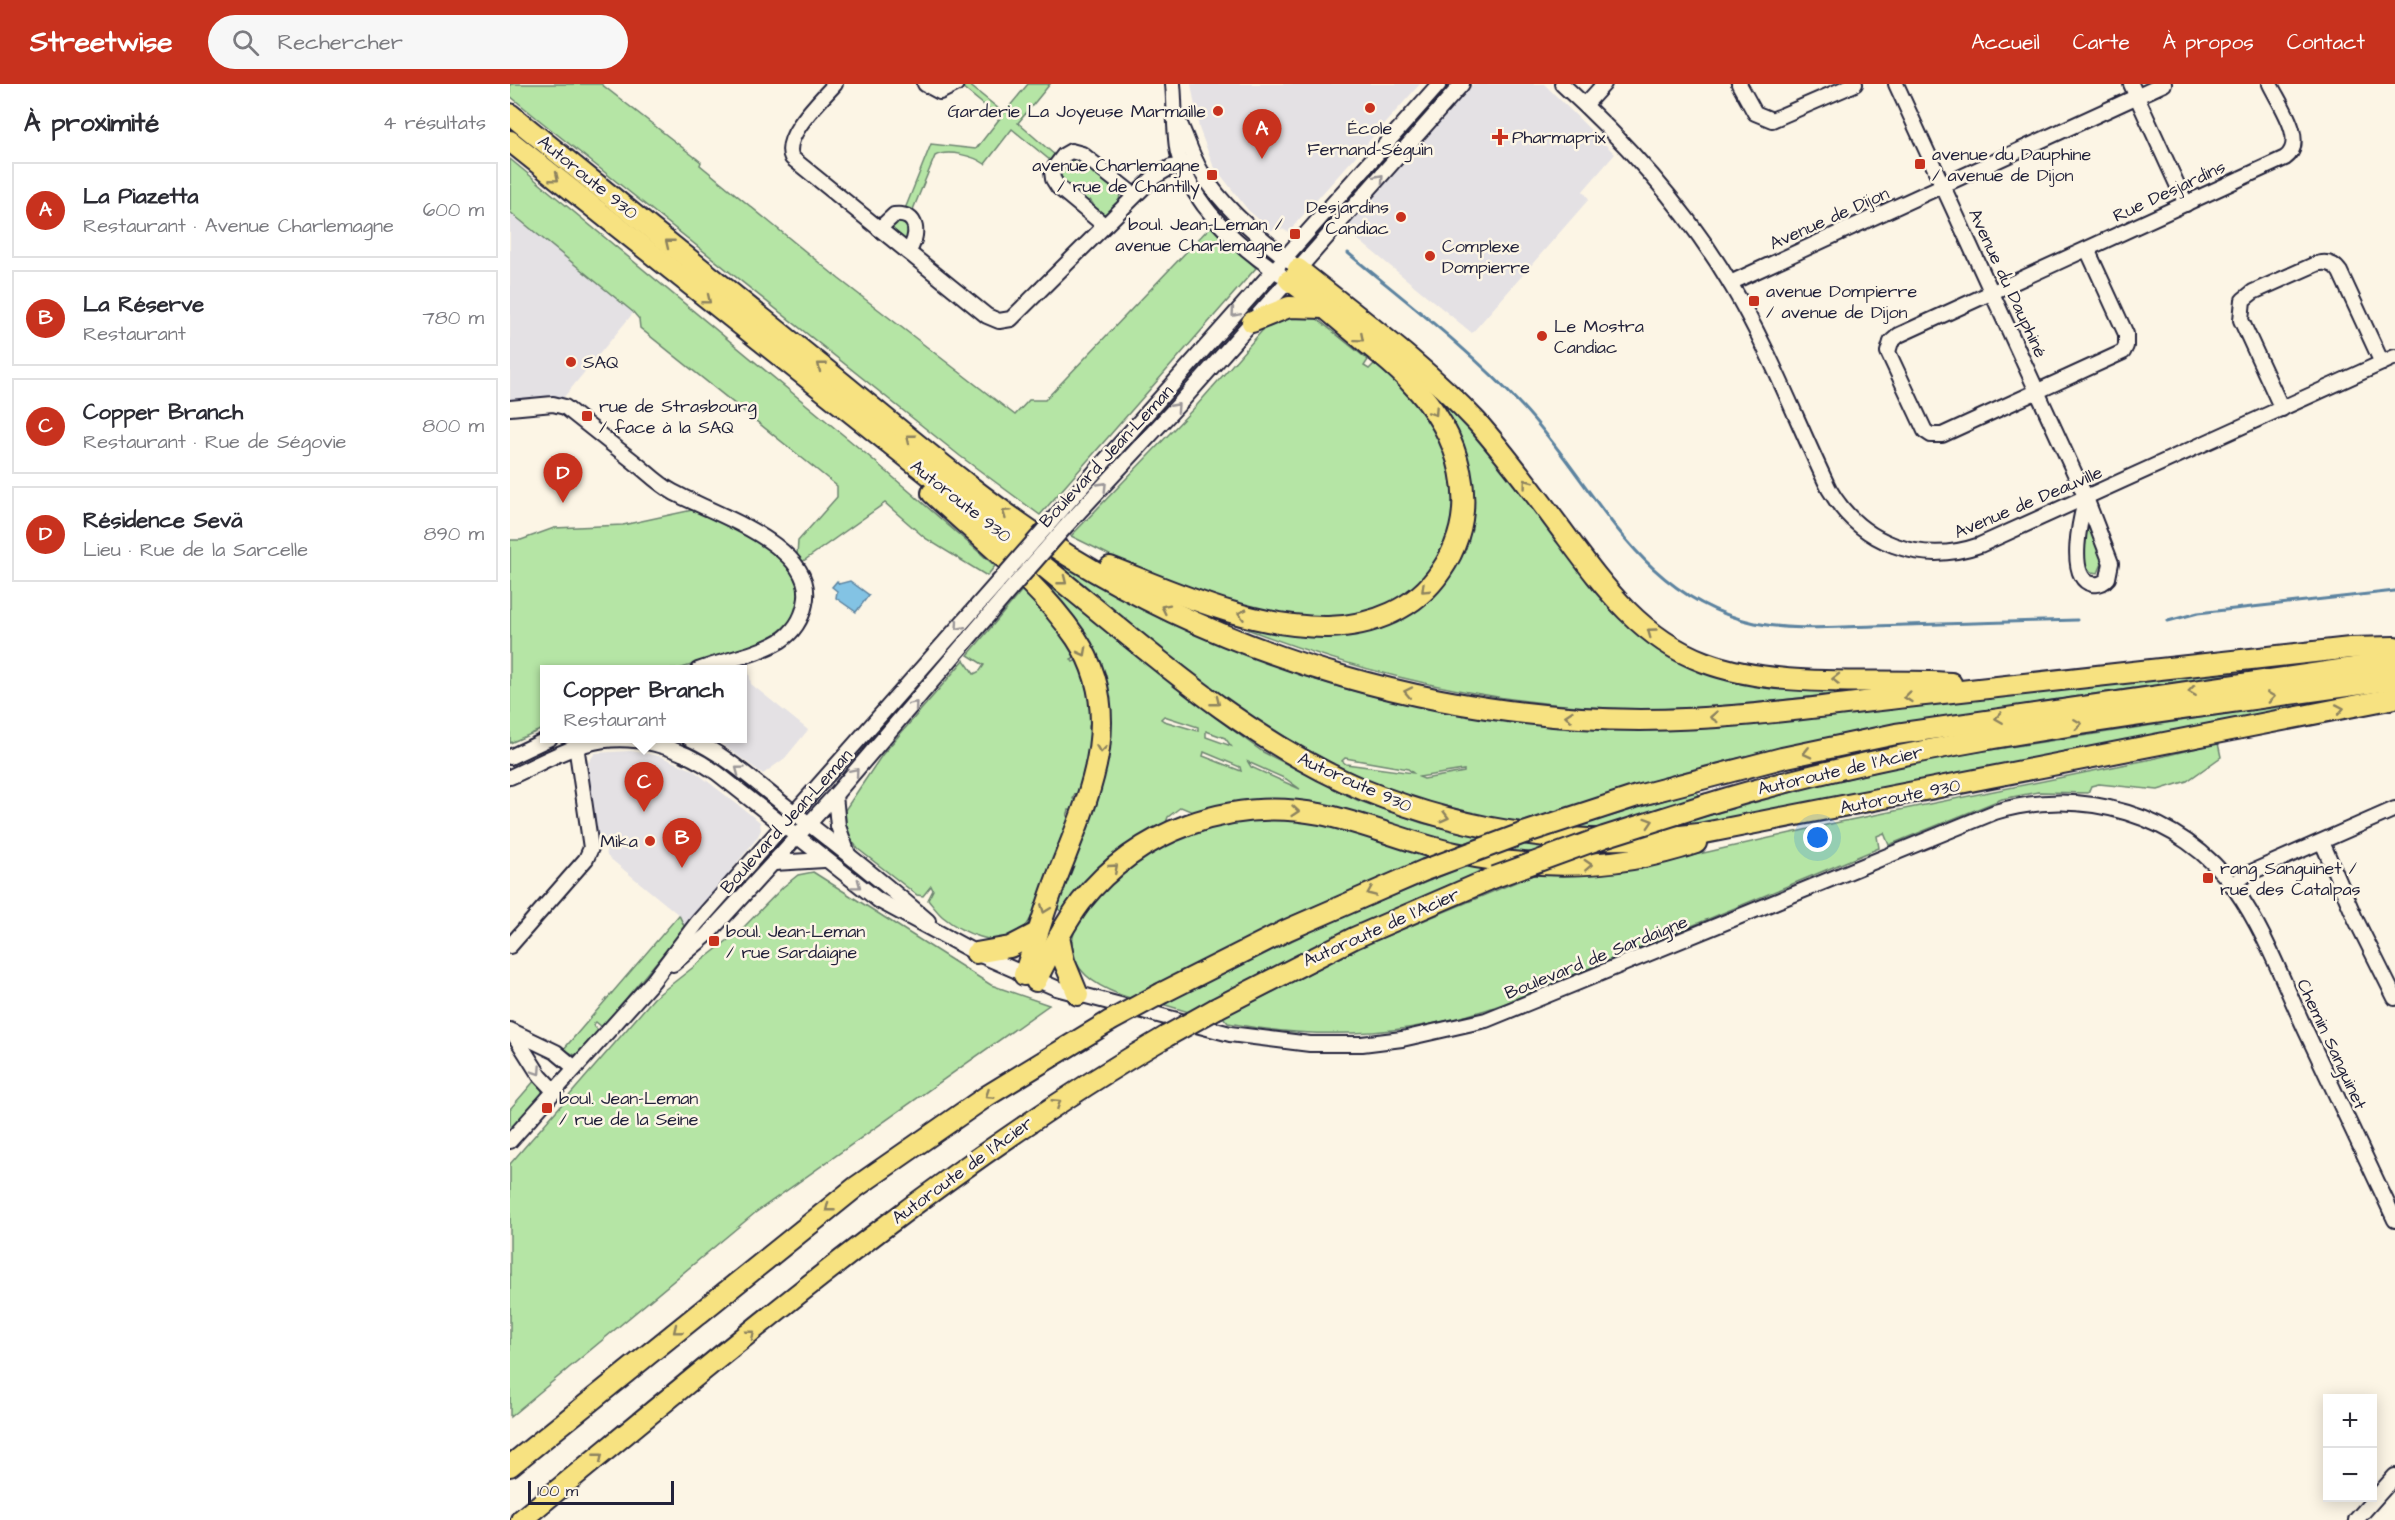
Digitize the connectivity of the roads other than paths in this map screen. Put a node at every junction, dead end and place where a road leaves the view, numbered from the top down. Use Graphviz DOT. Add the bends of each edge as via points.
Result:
graph roads {
  1 [pos="835,84"];
  2 [pos="926,84"];
  3 [pos="956,84"];
  4 [pos="1173,84"];
  5 [pos="1439,84"];
  6 [pos="1462,84"];
  7 [pos="1562,84"];
  8 [pos="1604,84"];
  9 [pos="1739,84"];
  10 [pos="1855,84"];
  11 [pos="1896,84"];
  12 [pos="2164,84"];
  13 [pos="2270,84"];
  14 [pos="2134,90"];
  15 [pos="1585,105"];
  16 [pos="510,114"];
  17 [pos="1176,116"];
  18 [pos="510,141"];
  19 [pos="1196,162"];
  20 [pos="1181,164"];
  21 [pos="1943,185"];
  22 [pos="1134,195"];
  23 [pos="2186,204"];
  24 [pos="1104,225"];
  25 [pos="879,229"];
  26 [pos="2087,249"];
  27 [pos="908,252"];
  28 [pos="1286,269"];
  29 [pos="1730,283"];
  30 [pos="1993,292"];
  31 [pos="1325,308"];
  32 [pos="1252,322"];
  33 [pos="2389,360"];
  34 [pos="2038,391"];
  35 [pos="832,402"];
  36 [pos="510,408"];
  37 [pos="2282,409"];
  38 [pos="2086,498"];
  39 [pos="1061,521"];
  40 [pos="1054,546"];
  41 [pos="2395,647"];
  42 [pos="2395,662"];
  43 [pos="710,665"];
  44 [pos="2395,679"];
  45 [pos="2008,686"];
  46 [pos="2395,698"];
  47 [pos="540,743"];
  48 [pos="576,743"];
  49 [pos="650,743"];
  50 [pos="697,743"];
  51 [pos="510,757"];
  52 [pos="510,777"];
  53 [pos="835,795"];
  54 [pos="2395,809"];
  55 [pos="794,813"];
  56 [pos="809,824"];
  57 [pos="783,825"];
  58 [pos="1738,828"];
  59 [pos="797,837"];
  60 [pos="2322,842"];
  61 [pos="849,856"];
  62 [pos="824,860"];
  63 [pos="774,863"];
  64 [pos="2232,885"];
  65 [pos="1035,934"];
  66 [pos="945,936"];
  67 [pos="1059,937"];
  68 [pos="510,946"];
  69 [pos="976,953"];
  70 [pos="1030,978"];
  71 [pos="653,981"];
  72 [pos="1078,995"];
  73 [pos="2395,998"];
  74 [pos="512,1032"];
  75 [pos="575,1068"];
  76 [pos="554,1091"];
  77 [pos="510,1141"];
  78 [pos="2395,1220"];
  79 [pos="510,1466"];
  80 [pos="2395,1476"];
  81 [pos="521,1520"];
  82 [pos="2356,1520"];
  1 -- 25 [label="street" via="794,134 790,154"];
  2 -- 3 [label="street" via="940,92"];
  4 -- 17 [label="street"];
  5 -- 28 [label="street, Boulevard Jean-Leman"];
  28 -- 6 [label="street, Boulevard Jean-Leman, one-way"];
  7 -- 15 [label="street, Avenue de Deauville"];
  8 -- 15 [label="street"];
  9 -- 10 [label="street" via="1755,113 1772,120"];
  11 -- 21 [label="street, Avenue du Dauphiné"];
  12 -- 14 [label="street"];
  13 -- 23 [label="street, Rue Desjardins" via="2294,135 2293,151"];
  14 -- 21 [label="street"];
  14 -- 23 [label="street"];
  15 -- 29 [label="street, Avenue de Deauville" via="1664,188"];
  40 -- 16 [label="highway, Autoroute 930, one-way" via="965,482"];
  17 -- 19 [label="street"];
  17 -- 20 [label="street"];
  18 -- 35 [label="highway, Autoroute 930, one-way"];
  19 -- 20 [label="street"];
  19 -- 28 [label="street" via="1234,215"];
  20 -- 22 [label="street" via="1161,172"];
  20 -- 28 [label="street" via="1213,216"];
  21 -- 29 [label="street, Avenue de Dijon"];
  21 -- 30 [label="street, Avenue du Dauphiné"];
  22 -- 24 [label="street"];
  22 -- 24 [label="street" via="1082,154 1071,151 1064,155 1052,171 1055,183"];
  23 -- 26 [label="street, Rue Desjardins"];
  24 -- 27 [label="street" via="1015,315 1002,322 987,316"];
  25 -- 27 [label="street"];
  25 -- 27 [label="street" via="894,215 910,219 917,231"];
  26 -- 30 [label="street, Rue Desjardins"];
  26 -- 34 [label="street" via="2126,334 2126,346 2114,357"];
  28 -- 31 [label="highway"];
  28 -- 32 [label="street, Boulevard Jean-Leman"];
  28 -- 39 [label="street, Boulevard Jean-Leman, one-way"];
  45 -- 28 [label="highway, one-way" via="1759,676 1714,666 1672,646 1617,602 1516,469 1457,402 1433,379"];
  29 -- 38 [label="street, Avenue de Deauville" via="1764,346 1829,489 1842,510 1870,535 1910,551 1953,553 1988,542"];
  30 -- 34 [label="street, Avenue du Dauphiné"];
  30 -- 34 [label="street, Rue Desjardins" via="1899,334 1889,344 1888,352 1923,428 1931,435 1942,435"];
  31 -- 32 [label="highway" via="1289,307"];
  31 -- 40 [label="highway, one-way" via="1412,383 1440,422 1457,456 1465,492 1459,533 1442,570 1418,596 1391,614 1362,623 1329,627 1292,625 1217,607"];
  39 -- 32 [label="street, Boulevard Jean-Leman, one-way"];
  33 -- 37 [label="street, Avenue de Deauville"];
  33 -- 37 [label="street" via="2333,265 2316,264 2253,291 2242,300 2241,320"];
  34 -- 38 [label="street, Avenue du Dauphiné"];
  35 -- 58 [label="highway, Autoroute 930, one-way" via="1218,704 1279,747 1338,778 1433,814 1520,833 1620,840"];
  35 -- 65 [label="highway, one-way" via="1038,592 1076,638 1091,667 1101,709 1099,763"];
  36 -- 43 [label="street" via="563,406 667,488 746,527 797,565 807,592 804,611 793,629 770,645"];
  37 -- 38 [label="street, Avenue de Deauville"];
  38 -- 38 [label="street, Avenue du Dauphiné" via="2079,531 2078,569 2083,580 2101,584 2110,574 2111,563"];
  53 -- 39 [label="street, Boulevard Jean-Leman, one-way, bridge" via="1010,590"];
  39 -- 55 [label="street, Boulevard Jean-Leman, one-way, bridge" via="998,582"];
  45 -- 40 [label="highway, Autoroute 930, one-way" via="1687,718 1600,718 1495,707 1385,686 1262,649 1166,609"];
  41 -- 45 [label="highway, Autoroute 930" via="2350,648"];
  42 -- 79 [label="highway, Autoroute de l'Acier, one-way, bridge" via="1913,732 1782,758 1637,796 1425,870 1297,925 1162,993 987,1096 847,1194"];
  81 -- 44 [label="highway, Autoroute de l'Acier, one-way, bridge" via="910,1206 1041,1113 1167,1036 1330,949 1495,877 1612,834 1854,765 1988,738"];
  58 -- 46 [label="highway, Autoroute 930, one-way"];
  47 -- 51 [label="street"];
  48 -- 52 [label="street, Boulevard de Sardaigne"];
  48 -- 68 [label="street" via="591,848"];
  49 -- 57 [label="street, Boulevard de Sardaigne" via="673,749 710,768"];
  55 -- 50 [label="street, Boulevard de Sardaigne, one-way"];
  53 -- 56 [label="street, Boulevard Jean-Leman"];
  53 -- 61 [label="street" via="838,826"];
  54 -- 60 [label="street"];
  55 -- 56 [label="street, Boulevard de Sardaigne"];
  55 -- 57 [label="street, Boulevard Jean-Leman"];
  56 -- 59 [label="street, Boulevard Jean-Leman"];
  56 -- 61 [label="street, Boulevard de Sardaigne"];
  57 -- 59 [label="street, Boulevard de Sardaigne"];
  57 -- 71 [label="street, Boulevard Jean-Leman" via="697,923"];
  67 -- 58 [label="highway, one-way" via="1088,894 1134,853 1180,827 1239,811 1312,813 1456,853 1551,865 1603,864 1654,856"];
  59 -- 62 [label="street, Boulevard de Sardaigne"];
  59 -- 63 [label="street, Boulevard Jean-Leman"];
  60 -- 64 [label="street" via="2247,874"];
  60 -- 73 [label="street"];
  61 -- 66 [label="street, Boulevard de Sardaigne"];
  62 -- 63 [label="street"];
  62 -- 66 [label="street, Boulevard de Sardaigne, one-way" via="878,900"];
  63 -- 71 [label="street, Boulevard Jean-Leman" via="707,934"];
  64 -- 72 [label="street, Boulevard de Sardaigne" via="2189,844 2153,823 2092,804 2045,802 1987,814 1514,1010 1438,1033 1350,1044 1274,1041"];
  64 -- 78 [label="street, Chemin Sanguinet" via="2269,954"];
  65 -- 69 [label="highway" via="1010,946"];
  65 -- 70 [label="highway"];
  66 -- 69 [label="street, Boulevard de Sardaigne"];
  67 -- 70 [label="highway"];
  67 -- 72 [label="highway"];
  69 -- 70 [label="street, Boulevard de Sardaigne"];
  70 -- 72 [label="street, Boulevard de Sardaigne"];
  71 -- 75 [label="street, Boulevard Jean-Leman"];
  74 -- 75 [label="street" via="556,1052"];
  74 -- 76 [label="street, one-way"];
  75 -- 76 [label="street, Boulevard Jean-Leman"];
  76 -- 77 [label="street, Boulevard Jean-Leman"];
  80 -- 82 [label="street"];
}
